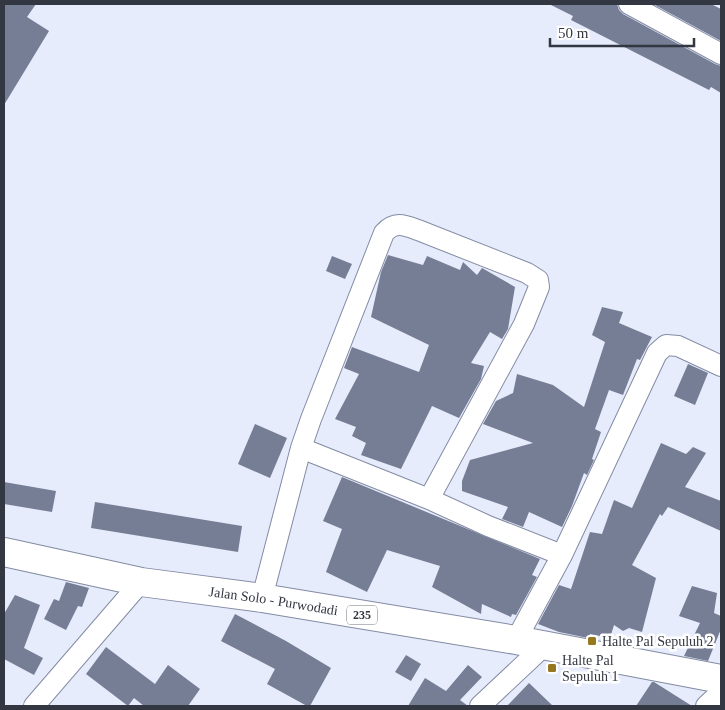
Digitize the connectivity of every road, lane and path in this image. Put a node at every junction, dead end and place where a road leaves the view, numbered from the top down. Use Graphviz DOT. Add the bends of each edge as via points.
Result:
graph roads {
  1 [pos="629,4"];
  2 [pos="721,54"];
  3 [pos="721,366"];
  4 [pos="301,448"];
  5 [pos="429,499"];
  6 [pos="4,552"];
  7 [pos="562,555"];
  8 [pos="141,582"];
  9 [pos="262,598"];
  10 [pos="516,640"];
  11 [pos="544,646"];
  12 [pos="721,679"];
  13 [pos="721,692"];
  14 [pos="34,706"];
  15 [pos="480,706"];
  16 [pos="706,706"];
  1 -- 2 [label="street"];
  3 -- 7 [label="street" via="678,346 666,345 657,353"];
  4 -- 5 [label="street"];
  4 -- 5 [label="street" via="384,233 390,227 406,226 527,273 538,280 539,287 527,317"];
  4 -- 9 [label="street"];
  5 -- 7 [label="street"];
  6 -- 8 [label="main road, Jalan Solo - Purwodadi / 235"];
  7 -- 10 [label="street"];
  8 -- 9 [label="main road, Jalan Solo - Purwodadi / 235"];
  8 -- 14 [label="street"];
  9 -- 10 [label="main road, Jalan Solo - Purwodadi / 235"];
  10 -- 11 [label="main road, Jalan Solo - Purwodadi / 235"];
  11 -- 12 [label="main road, Jalan Solo - Purwodadi / 235"];
  11 -- 15 [label="street"];
  13 -- 16 [label="street"];
}
